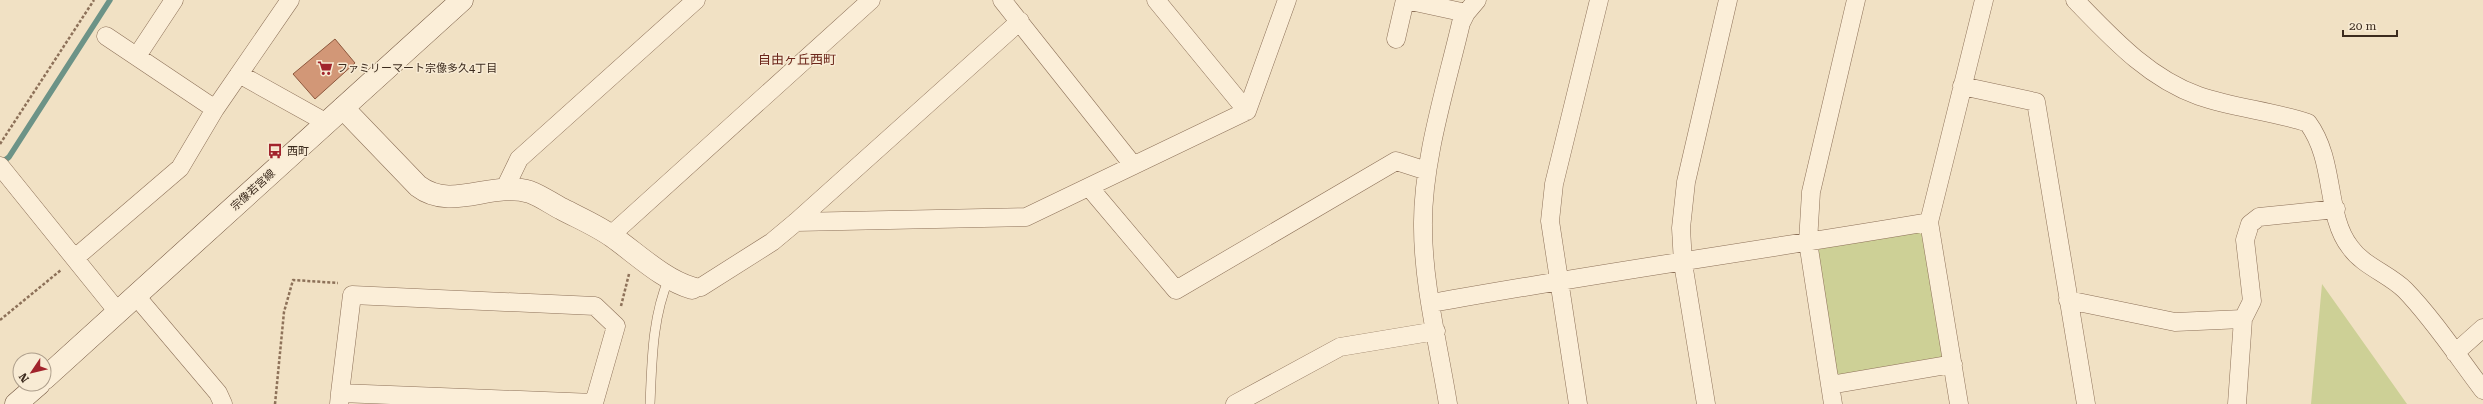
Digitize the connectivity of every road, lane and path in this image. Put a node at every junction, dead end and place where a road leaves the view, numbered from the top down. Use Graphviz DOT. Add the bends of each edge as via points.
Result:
graph roads {
  1 [pos="94,0"];
  2 [pos="174,0"];
  3 [pos="290,0"];
  4 [pos="696,0"];
  5 [pos="871,0"];
  6 [pos="1002,0"];
  7 [pos="1156,0"];
  8 [pos="1287,0"];
  9 [pos="1406,0"];
  10 [pos="1599,0"];
  11 [pos="1728,0"];
  12 [pos="1856,0"];
  13 [pos="1984,0"];
  14 [pos="2075,0"];
  15 [pos="458,1"];
  16 [pos="1472,6"];
  17 [pos="1020,21"];
  18 [pos="106,36"];
  19 [pos="1396,39"];
  20 [pos="137,56"];
  21 [pos="239,74"];
  22 [pos="1962,86"];
  23 [pos="343,108"];
  24 [pos="216,109"];
  25 [pos="1247,111"];
  26 [pos="327,123"];
  27 [pos="0,144"];
  28 [pos="1133,165"];
  29 [pos="0,166"];
  30 [pos="1427,171"];
  31 [pos="1089,187"];
  32 [pos="505,188"];
  33 [pos="2336,209"];
  34 [pos="796,222"];
  35 [pos="1929,222"];
  36 [pos="611,235"];
  37 [pos="1808,242"];
  38 [pos="635,253"];
  39 [pos="75,258"];
  40 [pos="1684,263"];
  41 [pos="670,277"];
  42 [pos="1558,280"];
  43 [pos="692,288"];
  44 [pos="352,295"];
  45 [pos="136,296"];
  46 [pos="2068,300"];
  47 [pos="1432,303"];
  48 [pos="118,312"];
  49 [pos="2243,319"];
  50 [pos="0,320"];
  51 [pos="616,326"];
  52 [pos="2483,328"];
  53 [pos="1436,331"];
  54 [pos="2455,353"];
  55 [pos="1953,364"];
  56 [pos="52,372"];
  57 [pos="1830,385"];
  58 [pos="2483,390"];
  59 [pos="29,392"];
  60 [pos="340,399"];
  61 [pos="16,404"];
  62 [pos="223,404"];
  63 [pos="274,404"];
  64 [pos="650,404"];
  65 [pos="1235,404"];
  66 [pos="1448,404"];
  67 [pos="1578,404"];
  68 [pos="1706,404"];
  69 [pos="1833,404"];
  70 [pos="1959,404"];
  71 [pos="2086,404"];
  72 [pos="2237,404"];
  1 -- 27 [label="path"];
  2 -- 20 [label="street"];
  3 -- 21 [label="street"];
  4 -- 32 [label="street" via="519,159"];
  5 -- 36 [label="street"];
  6 -- 17 [label="street"];
  7 -- 25 [label="street"];
  8 -- 25 [label="street"];
  9 -- 16 [label="street"];
  9 -- 19 [label="street"];
  10 -- 42 [label="street" via="1554,184 1550,221"];
  11 -- 40 [label="street" via="1686,182 1681,228"];
  12 -- 37 [label="street" via="1811,192"];
  13 -- 22 [label="street"];
  14 -- 33 [label="street" via="2128,54 2166,80 2198,96 2308,122 2316,134 2327,162"];
  15 -- 23 [label="main road, 宗像若宮線"];
  16 -- 30 [label="street" via="1461,23"];
  17 -- 28 [label="street"];
  17 -- 34 [label="street"];
  18 -- 20 [label="street"];
  20 -- 24 [label="street"];
  21 -- 24 [label="street"];
  21 -- 26 [label="street"];
  22 -- 35 [label="street"];
  22 -- 46 [label="street" via="2036,102"];
  23 -- 26 [label="main road, 宗像若宮線"];
  23 -- 32 [label="main road" via="428,194 457,197"];
  24 -- 39 [label="street" via="180,168"];
  25 -- 28 [label="street"];
  26 -- 45 [label="main road, 宗像若宮線"];
  28 -- 31 [label="street"];
  29 -- 39 [label="street"];
  30 -- 31 [label="street" via="1396,161 1176,290"];
  30 -- 47 [label="street" via="1423,227"];
  31 -- 34 [label="street" via="1026,217"];
  32 -- 36 [label="main road" via="530,192"];
  33 -- 49 [label="street" via="2260,217 2250,224 2245,240 2252,301"];
  33 -- 54 [label="street" via="2340,231 2350,248 2404,289"];
  34 -- 43 [label="street" via="772,242 701,287"];
  35 -- 37 [label="street"];
  35 -- 55 [label="street"];
  36 -- 38 [label="main road"];
  37 -- 40 [label="street"];
  37 -- 57 [label="street"];
  38 -- 41 [label="main road"];
  38 -- 51 [label="path"];
  39 -- 48 [label="street"];
  39 -- 50 [label="path"];
  40 -- 42 [label="street"];
  40 -- 68 [label="street"];
  41 -- 43 [label="main road"];
  41 -- 64 [label="lane" via="659,302 652,357"];
  42 -- 47 [label="street"];
  42 -- 67 [label="street"];
  44 -- 51 [label="street" via="595,306"];
  44 -- 60 [label="street"];
  44 -- 63 [label="path" via="350,284 293,280 284,312"];
  45 -- 48 [label="main road, 宗像若宮線"];
  45 -- 62 [label="street" via="218,393"];
  46 -- 49 [label="street" via="2175,322"];
  46 -- 71 [label="street"];
  47 -- 53 [label="street"];
  48 -- 56 [label="main road, 宗像若宮線"];
  49 -- 72 [label="street"];
  51 -- 60 [label="street" via="594,403"];
  52 -- 54 [label="street"];
  53 -- 65 [label="street" via="1340,347"];
  53 -- 66 [label="street"];
  54 -- 58 [label="street"];
  55 -- 57 [label="street"];
  55 -- 70 [label="street"];
  57 -- 69 [label="street"];
  59 -- 61 [label="main road"];
}
